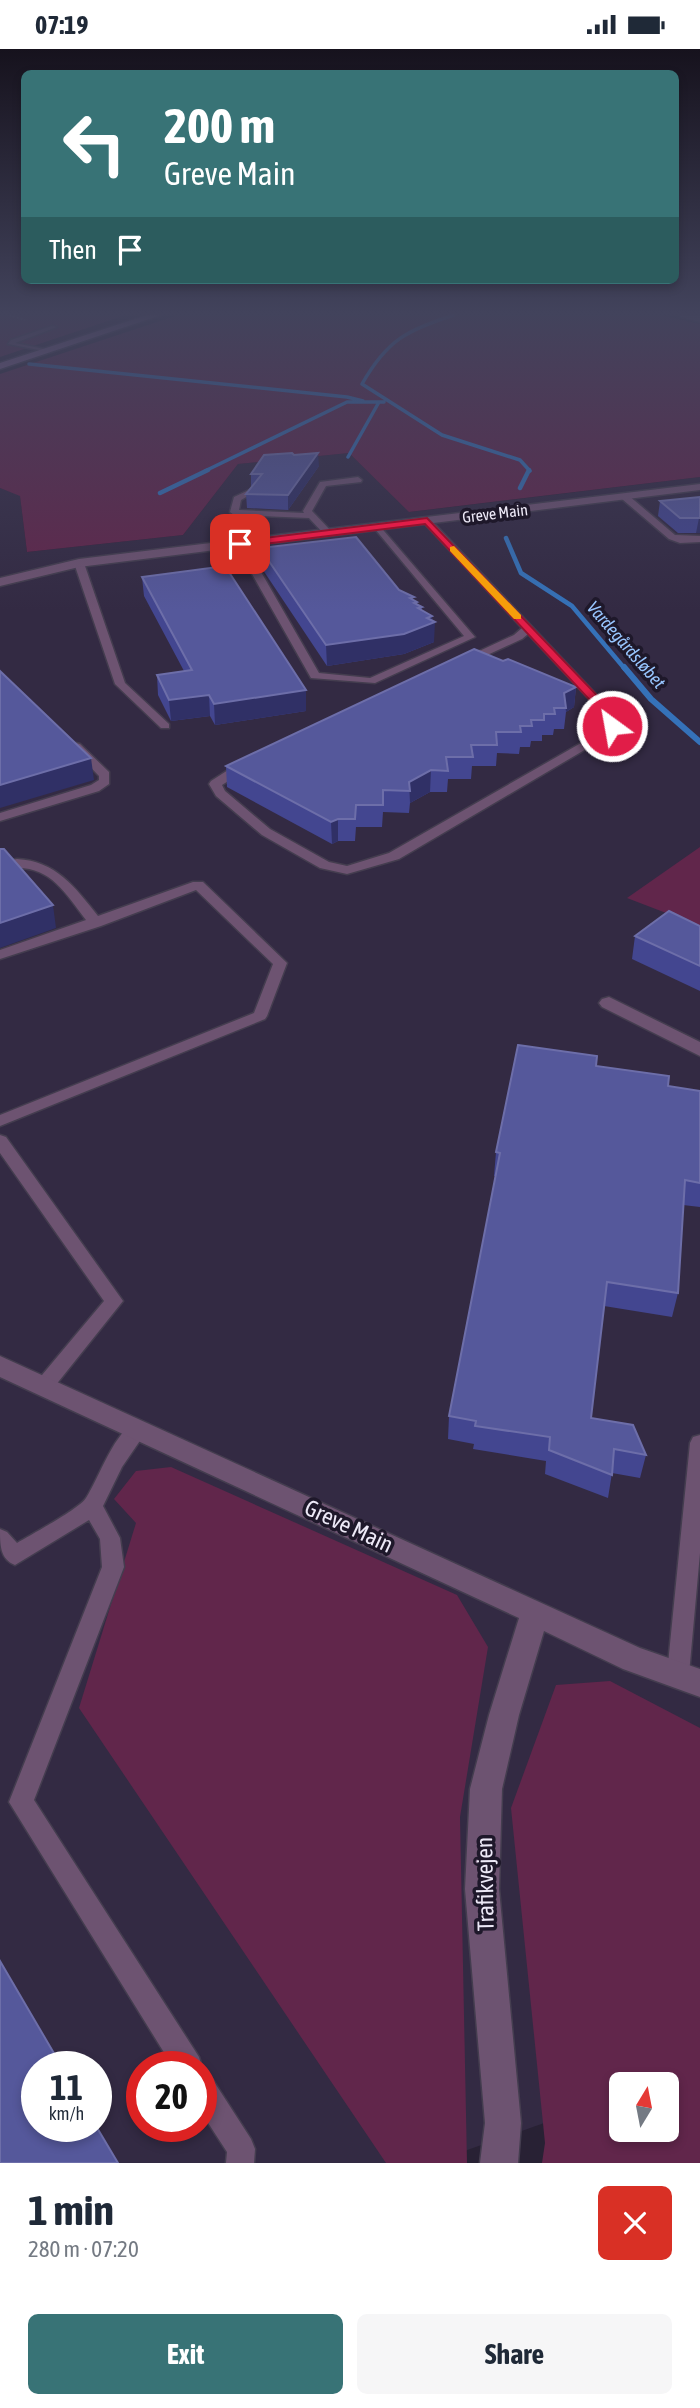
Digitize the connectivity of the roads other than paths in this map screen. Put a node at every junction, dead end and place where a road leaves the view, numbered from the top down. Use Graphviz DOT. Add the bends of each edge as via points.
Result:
graph roads {
  1 [pos="358,480"];
  2 [pos="700,487"];
  3 [pos="248,493"];
  4 [pos="625,497"];
  5 [pos="313,516"];
  6 [pos="427,521"];
  7 [pos="378,527"];
  8 [pos="328,533"];
  9 [pos="700,538"];
  10 [pos="240,544"];
  11 [pos="79,563"];
  12 [pos="0,582"];
  13 [pos="528,628"];
  14 [pos="457,666"];
  15 [pos="165,726"];
  16 [pos="68,739"];
  17 [pos="250,763"];
  18 [pos="0,817"];
  19 [pos="0,866"];
  20 [pos="96,923"];
  21 [pos="0,955"];
  22 [pos="609,1003"];
  23 [pos="700,1050"];
  24 [pos="0,1121"];
  25 [pos="0,1141"];
  26 [pos="0,1366"];
  27 [pos="44,1386"];
  28 [pos="138,1429"];
  29 [pos="700,1443"];
  30 [pos="92,1507"];
  31 [pos="0,1538"];
  32 [pos="536,1612"];
  33 [pos="689,1679"];
  34 [pos="179,2051"];
  35 [pos="217,2112"];
  36 [pos="240,2163"];
  37 [pos="499,2163"];
  1 -- 5 [label="lane" via="323,484 307,511"];
  2 -- 4 [label="street, Greve Main"];
  3 -- 5 [label="lane" via="237,499 234,512"];
  4 -- 6 [label="street, Greve Main"];
  4 -- 9 [label="lane" via="673,537"];
  5 -- 8 [label="lane"];
  6 -- 7 [label="street, Greve Main"];
  6 -- 13 [label="lane"];
  7 -- 8 [label="street, Greve Main"];
  7 -- 10 [label="lane" via="470,637 371,681 315,676"];
  8 -- 10 [label="street, Greve Main"];
  10 -- 11 [label="street, Greve Main"];
  11 -- 12 [label="street, Greve Main"];
  11 -- 15 [label="lane" via="120,684"];
  13 -- 14 [label="lane" via="518,638"];
  13 -- 17 [label="lane" via="607,712 612,726 394,856 347,870 325,865 266,832 215,784"];
  16 -- 18 [label="lane" via="105,775 105,781"];
  19 -- 20 [label="lane" via="13,861 33,863 55,872"];
  20 -- 21 [label="lane"];
  20 -- 24 [label="lane" via="198,884 280,963 260,1016"];
  22 -- 23 [label="street"];
  25 -- 27 [label="lane" via="114,1301"];
  26 -- 27 [label="street, Greve Main"];
  27 -- 28 [label="street, Greve Main"];
  28 -- 30 [label="lane" via="115,1461"];
  28 -- 32 [label="street, Greve Main"];
  29 -- 33 [label="lane"];
  30 -- 31 [label="lane" via="15,1556"];
  30 -- 34 [label="lane" via="110,1538 113,1567 21,1802"];
  32 -- 33 [label="street, Greve Main" via="633,1660"];
  32 -- 37 [label="street, Trafikvejen" via="486,1789 482,1889 503,2123"];
  35 -- 36 [label="lane" via="241,2149"];
}
